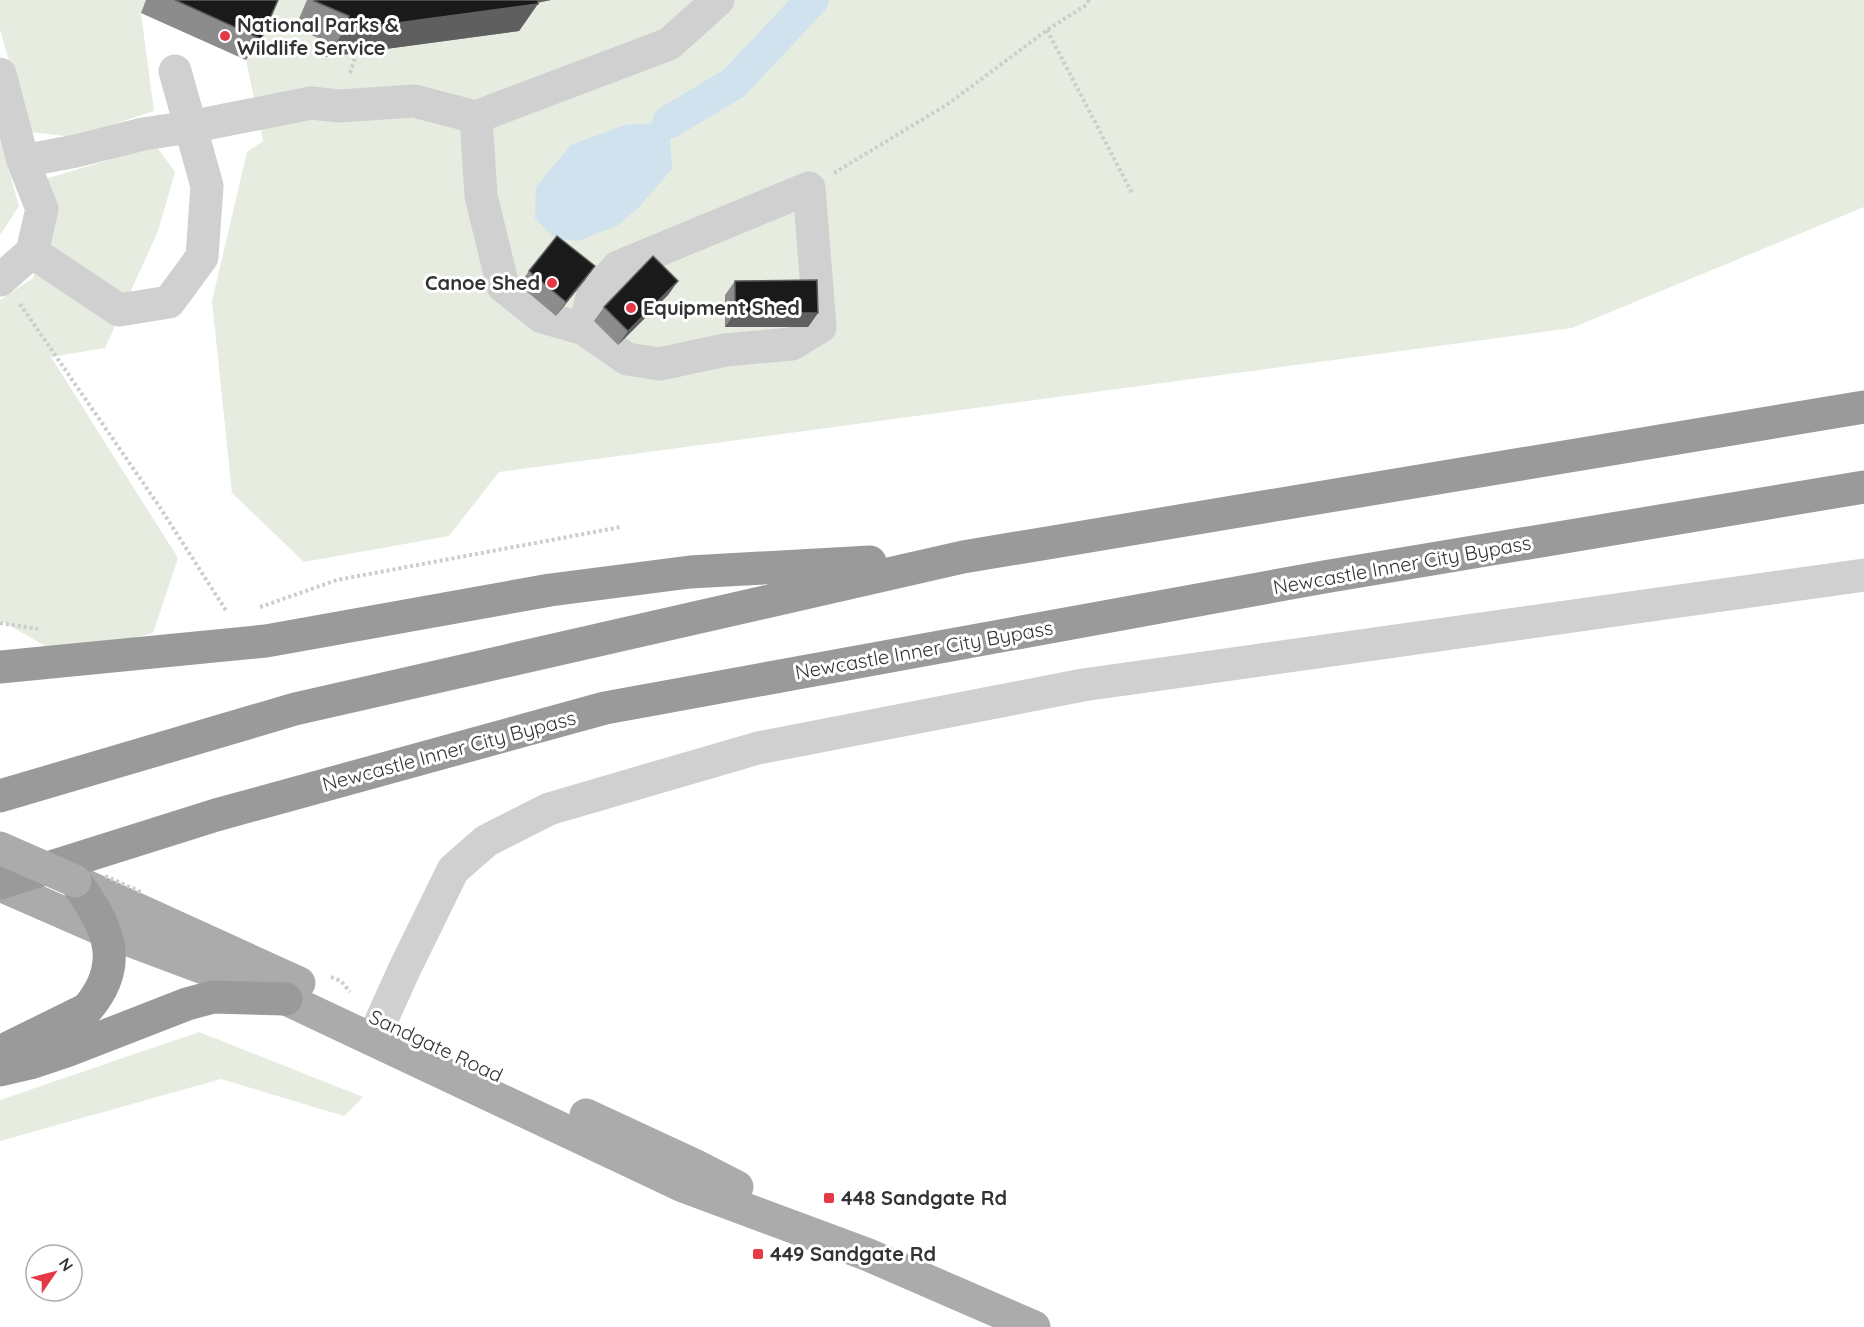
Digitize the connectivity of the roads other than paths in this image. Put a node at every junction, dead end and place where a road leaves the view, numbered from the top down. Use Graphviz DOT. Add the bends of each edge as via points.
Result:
graph roads {
  1 [pos="718,0"];
  2 [pos="175,71"];
  3 [pos="0,74"];
  4 [pos="476,117"];
  5 [pos="190,127"];
  6 [pos="23,160"];
  7 [pos="32,252"];
  8 [pos="1,280"];
  9 [pos="584,329"];
  10 [pos="1861,407"];
  11 [pos="1864,487"];
  12 [pos="963,557"];
  13 [pos="1864,575"];
  14 [pos="0,667"];
  15 [pos="0,796"];
  16 [pos="0,848"];
  17 [pos="75,881"];
  18 [pos="0,884"];
  19 [pos="105,931"];
  20 [pos="286,999"];
  21 [pos="381,1021"];
  22 [pos="0,1052"];
  23 [pos="0,1070"];
  24 [pos="866,1254"];
  25 [pos="1034,1327"];
  1 -- 4 [label="street" via="669,44"];
  2 -- 5 [label="street"];
  3 -- 6 [label="street"];
  4 -- 5 [label="street" via="414,101 339,106 311,103"];
  4 -- 9 [label="street" via="481,196 503,286 542,317"];
  5 -- 6 [label="street"];
  5 -- 7 [label="street" via="207,186 202,257 169,303 119,310"];
  6 -- 7 [label="street" via="42,209"];
  7 -- 8 [label="street"];
  9 -- 9 [label="street" via="627,359 660,364 725,350 792,344 820,327 809,188 618,267 592,297"];
  10 -- 12 [label="highway"];
  11 -- 18 [label="highway, Newcastle Inner City Bypass" via="1324,578 605,708 216,815"];
  12 -- 14 [label="highway" via="690,572 550,590 266,641"];
  12 -- 15 [label="highway" via="295,709"];
  13 -- 21 [label="street" via="1083,686 758,748 549,809 486,841 453,870"];
  16 -- 17 [label="main road, Sandgate Road, bridge"];
  17 -- 19 [label="highway" via="93,905"];
  17 -- 21 [label="main road, Sandgate Road"];
  18 -- 19 [label="main road, Sandgate Road"];
  19 -- 20 [label="main road, Sandgate Road"];
  19 -- 22 [label="highway" via="110,966 93,1003"];
  20 -- 23 [label="highway" via="213,997 39,1060"];
  20 -- 24 [label="main road, Sandgate Road" via="683,1186"];
  21 -- 24 [label="main road, Sandgate Road" via="694,1165"];
  24 -- 25 [label="main road, Sandgate Road"];
}
